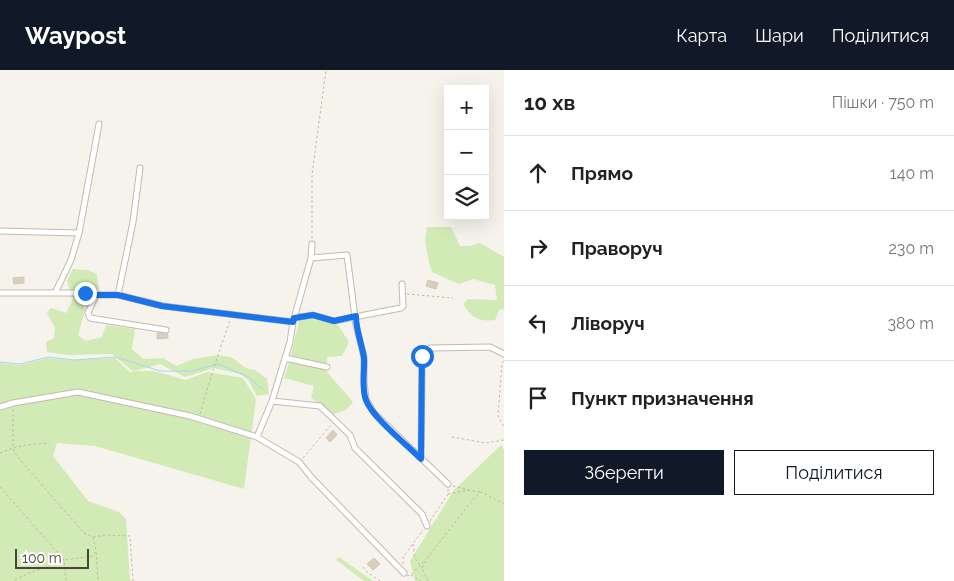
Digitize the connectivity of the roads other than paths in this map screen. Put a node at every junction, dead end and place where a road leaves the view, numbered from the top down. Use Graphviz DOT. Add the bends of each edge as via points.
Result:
graph roads {
  1 [pos="100,124"];
  2 [pos="140,168"];
  3 [pos="0,231"];
  4 [pos="79,233"];
  5 [pos="312,244"];
  6 [pos="311,258"];
  7 [pos="402,284"];
  8 [pos="0,293"];
  9 [pos="55,293"];
  10 [pos="96,295"];
  11 [pos="118,295"];
  12 [pos="356,316"];
  13 [pos="294,320"];
  14 [pos="166,330"];
  15 [pos="504,354"];
  16 [pos="285,358"];
  17 [pos="327,367"];
  18 [pos="272,401"];
  19 [pos="0,407"];
  20 [pos="258,437"];
  21 [pos="421,459"];
  22 [pos="448,484"];
  23 [pos="427,526"];
  24 [pos="405,575"];
  1 -- 4 [label="street"];
  2 -- 11 [label="street"];
  3 -- 4 [label="street"];
  4 -- 9 [label="street" via="71,260"];
  5 -- 6 [label="street"];
  6 -- 12 [label="street" via="347,255"];
  6 -- 13 [label="street"];
  7 -- 12 [label="street" via="401,308"];
  8 -- 9 [label="street"];
  9 -- 10 [label="street"];
  10 -- 11 [label="street"];
  10 -- 14 [label="street" via="88,313 90,318"];
  11 -- 13 [label="street" via="162,306"];
  12 -- 13 [label="street" via="334,321 313,315"];
  12 -- 21 [label="street" via="364,357 366,399 374,413"];
  13 -- 16 [label="street"];
  15 -- 21 [label="street" via="490,347 430,348 422,356"];
  16 -- 17 [label="street"];
  16 -- 18 [label="street"];
  18 -- 20 [label="street"];
  18 -- 23 [label="street" via="320,406 350,435 356,448 422,514"];
  19 -- 20 [label="street" via="78,392 199,419"];
  20 -- 24 [label="street" via="299,462"];
  21 -- 22 [label="street"];
}
